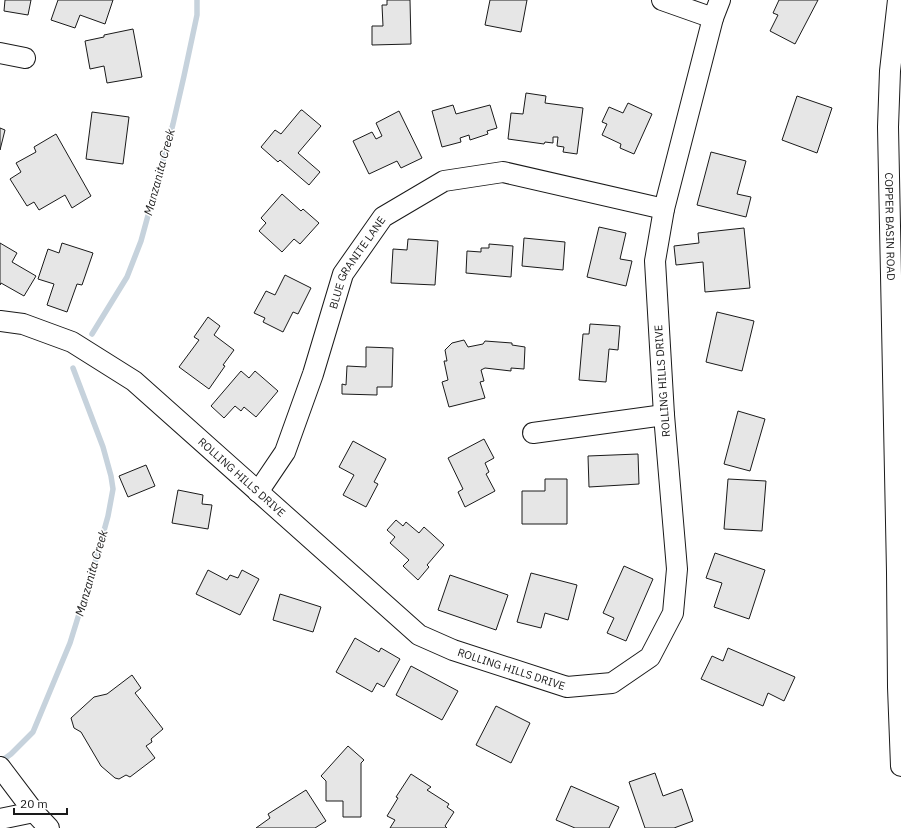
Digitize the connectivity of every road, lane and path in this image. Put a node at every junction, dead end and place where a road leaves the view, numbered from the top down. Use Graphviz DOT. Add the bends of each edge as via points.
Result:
graph roads {
  1 [pos="662,0"];
  2 [pos="898,0"];
  3 [pos="717,9"];
  4 [pos="0,53"];
  5 [pos="25,58"];
  6 [pos="664,209"];
  7 [pos="0,321"];
  8 [pos="664,415"];
  9 [pos="533,433"];
  10 [pos="258,492"];
  11 [pos="0,766"];
  12 [pos="901,766"];
  13 [pos="34,812"];
  14 [pos="0,819"];
  15 [pos="49,828"];
  1 -- 3 [label="street"];
  2 -- 12 [label="street, COPPER BASIN ROAD" via="890,71 888,127"];
  3 -- 6 [label="street, ROLLING HILLS DRIVE"];
  4 -- 5 [label="street"];
  6 -- 8 [label="street, ROLLING HILLS DRIVE" via="655,261"];
  6 -- 10 [label="street, BLUE GRANITE LANE" via="503,172 444,181 383,217 343,274 313,374 285,452"];
  7 -- 10 [label="street, ROLLING HILLS DRIVE" via="23,324 72,342 134,381"];
  8 -- 9 [label="street"];
  8 -- 10 [label="street, ROLLING HILLS DRIVE" via="677,569 673,613 650,657 612,683 567,687 453,650 419,635"];
  11 -- 13 [label="street"];
  13 -- 14 [label="street"];
  13 -- 15 [label="street"];
}
